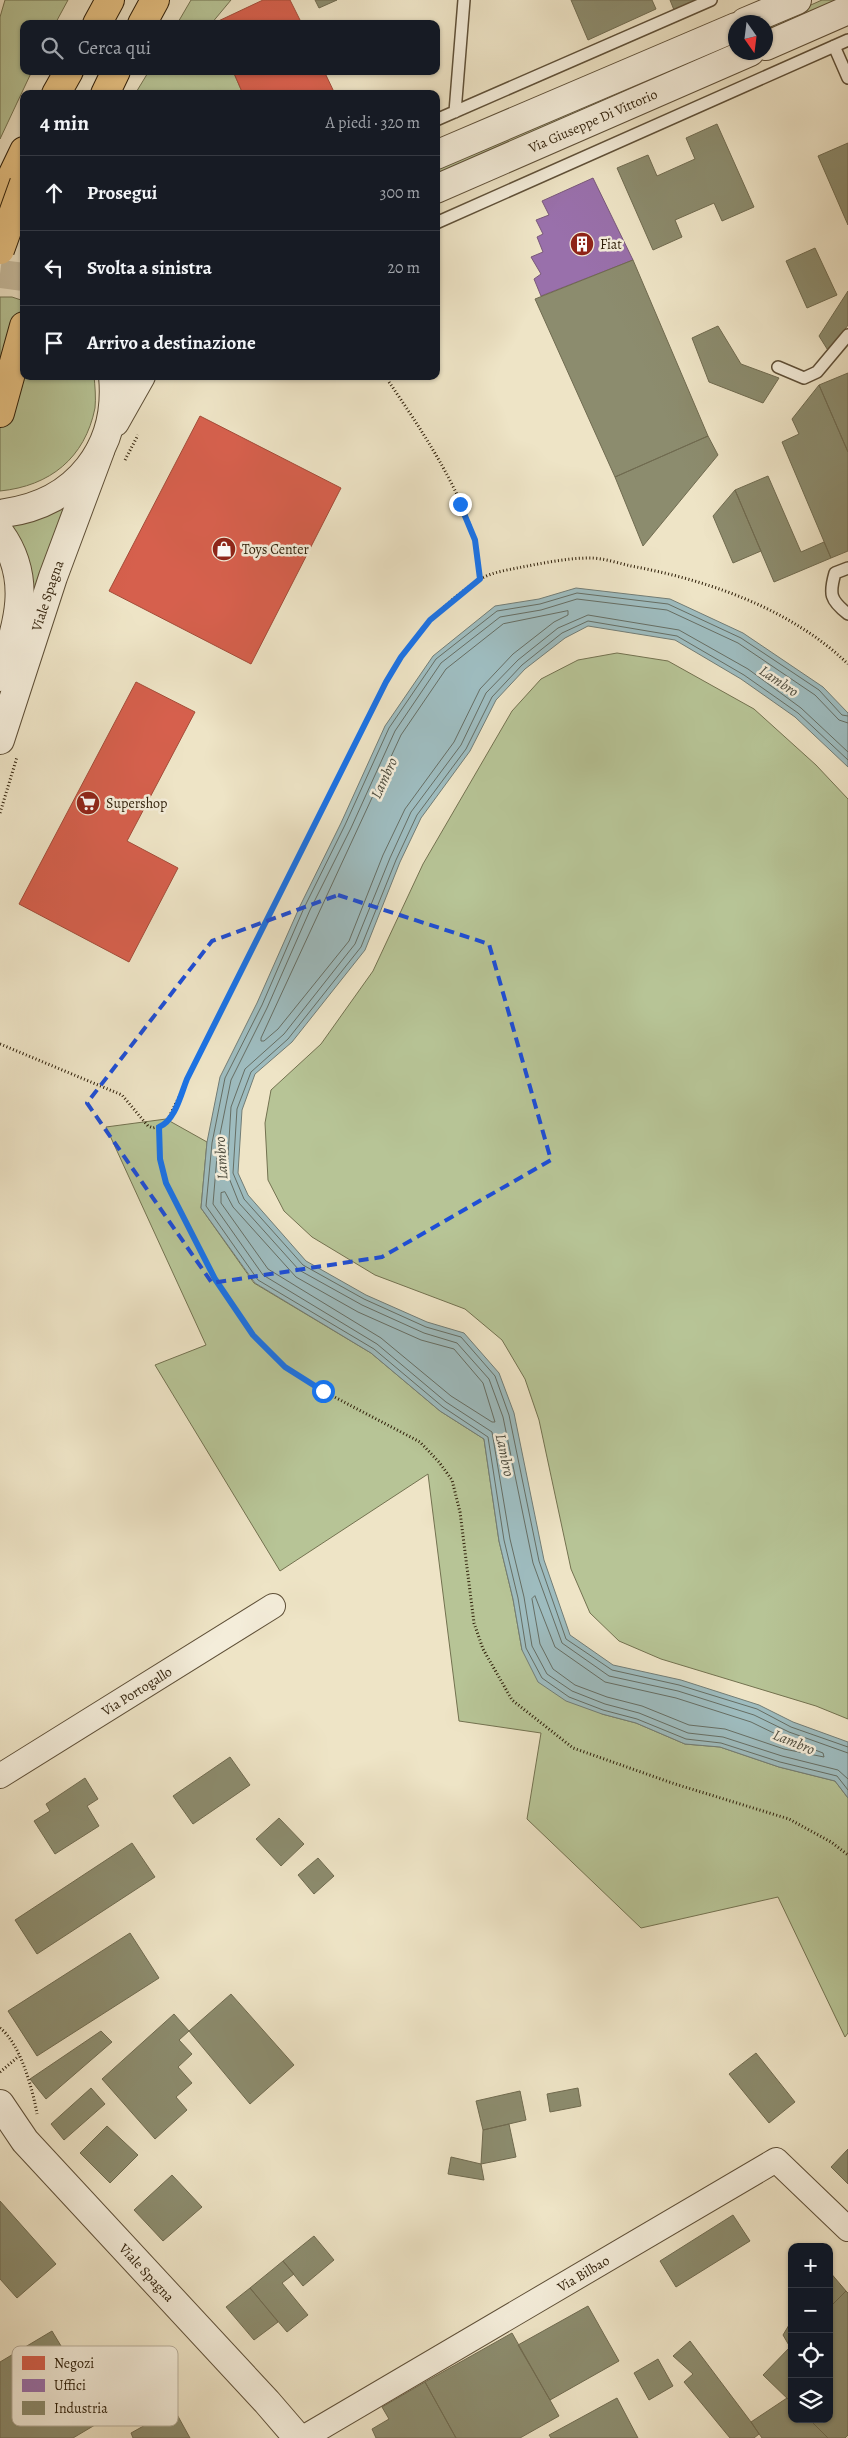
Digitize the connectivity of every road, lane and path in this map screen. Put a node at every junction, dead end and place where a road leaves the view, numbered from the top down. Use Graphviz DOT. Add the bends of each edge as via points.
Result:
graph roads {
  1 [pos="155,0"];
  2 [pos="464,0"];
  3 [pos="711,0"];
  4 [pos="798,0"];
  5 [pos="848,10"];
  6 [pos="762,15"];
  7 [pos="144,20"];
  8 [pos="728,30"];
  9 [pos="848,40"];
  10 [pos="773,43"];
  11 [pos="834,46"];
  12 [pos="732,60"];
  13 [pos="68,75"];
  14 [pos="69,75"];
  15 [pos="114,75"];
  16 [pos="848,78"];
  17 [pos="59,90"];
  18 [pos="64,90"];
  19 [pos="107,90"];
  20 [pos="455,112"];
  21 [pos="440,118"];
  22 [pos="440,153"];
  23 [pos="20,159"];
  24 [pos="440,187"];
  25 [pos="20,194"];
  26 [pos="0,201"];
  27 [pos="440,221"];
  28 [pos="0,250"];
  29 [pos="848,335"];
  30 [pos="20,341"];
  31 [pos="778,367"];
  32 [pos="114,380"];
  33 [pos="139,380"];
  34 [pos="389,382"];
  35 [pos="0,414"];
  36 [pos="104,443"];
  37 [pos="3,523"];
  38 [pos="848,568"];
  39 [pos="480,579"];
  40 [pos="848,614"];
  41 [pos="0,627"];
  42 [pos="848,664"];
  43 [pos="3,669"];
  44 [pos="0,740"];
  45 [pos="0,1044"];
  46 [pos="159,1127"];
  47 [pos="272,1606"];
  48 [pos="0,1776"];
  49 [pos="848,1855"];
  50 [pos="0,2028"];
  51 [pos="19,2056"];
  52 [pos="0,2072"];
  53 [pos="0,2104"];
  54 [pos="38,2116"];
  55 [pos="848,2229"];
  56 [pos="298,2438"];
  57 [pos="303,2438"];
  1 -- 7 [label="highway"];
  2 -- 20 [label="lane"];
  3 -- 20 [label="lane"];
  4 -- 6 [label="street"];
  5 -- 10 [label="street"];
  8 -- 22 [label="street"];
  9 -- 11 [label="lane"];
  11 -- 16 [label="lane"];
  11 -- 27 [label="lane"];
  12 -- 24 [label="street, Via Giuseppe Di Vittorio"];
  13 -- 17 [label="highway"];
  14 -- 18 [label="highway"];
  15 -- 19 [label="highway"];
  20 -- 21 [label="lane"];
  23 -- 26 [label="highway"];
  25 -- 28 [label="highway, bridge"];
  29 -- 31 [label="lane" via="817,372 804,378"];
  30 -- 35 [label="highway"];
  32 -- 36 [label="street" via="113,414"];
  33 -- 36 [label="street"];
  34 -- 39 [label="path" via="431,448 460,504 475,540"];
  36 -- 37 [label="street" via="77,481 62,493"];
  36 -- 44 [label="street, Viale Spagna" via="53,577"];
  37 -- 43 [label="street, Viale Spagna" via="21,590"];
  38 -- 40 [label="lane" via="835,574 830,590 836,604"];
  39 -- 42 [label="path" via="550,562 591,558 659,571 737,596 801,628"];
  39 -- 46 [label="path" via="430,620 386,682 168,1122"];
  41 -- 43 [label="street"];
  45 -- 46 [label="path" via="122,1095 148,1126"];
  46 -- 49 [label="path" via="160,1159 166,1183 215,1279 253,1335 292,1372 420,1442 452,1480 460,1512 474,1623 512,1700 574,1748 675,1784 789,1819"];
  47 -- 48 [label="street, Via Portogallo"];
  50 -- 51 [label="path" via="8,2034"];
  51 -- 52 [label="path"];
  51 -- 54 [label="path"];
  53 -- 56 [label="street, Viale Spagna" via="25,2141"];
  55 -- 57 [label="street, Via Bilbao" via="776,2160"];
}
